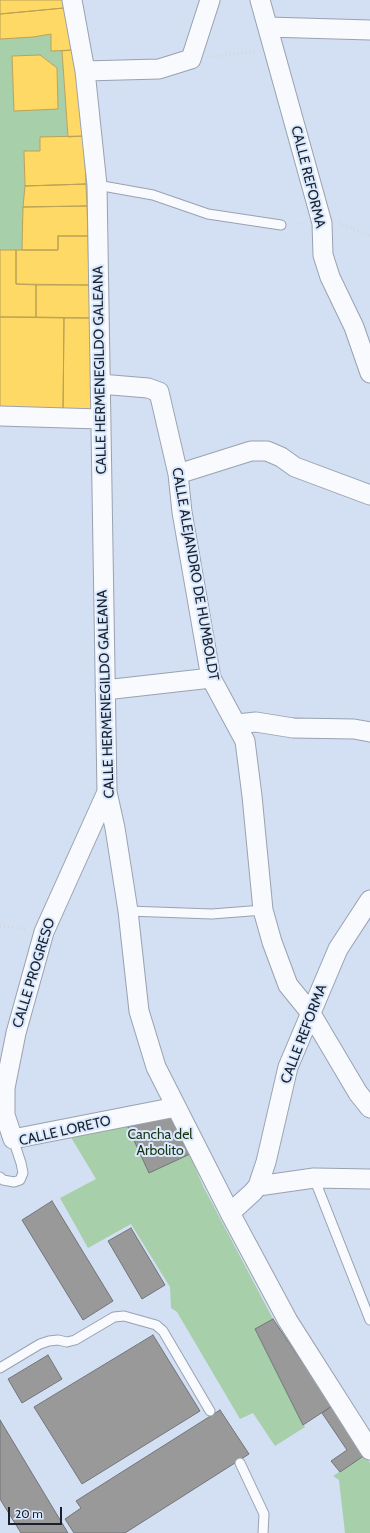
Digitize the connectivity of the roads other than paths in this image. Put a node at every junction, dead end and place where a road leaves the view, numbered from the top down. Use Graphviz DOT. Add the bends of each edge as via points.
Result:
graph roads {
  1 [pos="72,0"];
  2 [pos="210,0"];
  3 [pos="260,0"];
  4 [pos="268,27"];
  5 [pos="370,30"];
  6 [pos="85,71"];
  7 [pos="97,185"];
  8 [pos="281,225"];
  9 [pos="370,373"];
  10 [pos="100,384"];
  11 [pos="0,416"];
  12 [pos="100,419"];
  13 [pos="178,474"];
  14 [pos="370,495"];
  15 [pos="210,678"];
  16 [pos="105,690"];
  17 [pos="237,724"];
  18 [pos="370,732"];
  19 [pos="107,792"];
  20 [pos="370,900"];
  21 [pos="263,910"];
  22 [pos="128,911"];
  23 [pos="310,1012"];
  24 [pos="8,1035"];
  25 [pos="176,1107"];
  26 [pos="370,1108"];
  27 [pos="13,1139"];
  28 [pos="0,1177"];
  29 [pos="314,1178"];
  30 [pos="370,1179"];
  31 [pos="258,1186"];
  32 [pos="230,1213"];
  33 [pos="370,1320"];
  34 [pos="0,1368"];
  35 [pos="210,1411"];
  36 [pos="370,1450"];
  37 [pos="240,1463"];
  38 [pos="263,1533"];
  1 -- 6 [label="street, CALLE HERMENEGILDO GALEANA"];
  2 -- 6 [label="street" via="191,60 159,69"];
  3 -- 4 [label="street, CALLE REFORMA"];
  4 -- 5 [label="street"];
  4 -- 9 [label="street, CALLE REFORMA" via="322,223 323,255 330,277 354,327"];
  6 -- 7 [label="street, CALLE HERMENEGILDO GALEANA"];
  7 -- 8 [label="lane" via="153,195 208,214"];
  7 -- 10 [label="street, CALLE HERMENEGILDO GALEANA"];
  10 -- 12 [label="street, CALLE HERMENEGILDO GALEANA"];
  10 -- 13 [label="street, CALLE ALEJANDRO DE HUMBOLDT" via="148,388 159,392"];
  11 -- 12 [label="street"];
  12 -- 16 [label="street, CALLE HERMENEGILDO GALEANA"];
  13 -- 14 [label="street" via="251,451 267,451 296,467"];
  13 -- 15 [label="street, CALLE ALEJANDRO DE HUMBOLDT"];
  15 -- 16 [label="street"];
  15 -- 17 [label="street, CALLE ALEJANDRO DE HUMBOLDT"];
  16 -- 19 [label="street, CALLE HERMENEGILDO GALEANA"];
  17 -- 18 [label="street" via="256,722 293,728 354,729"];
  17 -- 21 [label="street, CALLE ALEJANDRO DE HUMBOLDT" via="246,741"];
  19 -- 22 [label="street, CALLE HERMENEGILDO GALEANA"];
  19 -- 24 [label="street, CALLE PROGRESO" via="44,932"];
  20 -- 23 [label="street, CALLE REFORMA" via="338,949"];
  21 -- 22 [label="lane" via="212,914"];
  21 -- 23 [label="street, CALLE ALEJANDRO DE HUMBOLDT" via="288,985"];
  22 -- 25 [label="street, CALLE HERMENEGILDO GALEANA" via="139,1011 156,1067"];
  23 -- 26 [label="street, CALLE ALEJANDRO DE HUMBOLDT" via="358,1093"];
  23 -- 31 [label="street, CALLE REFORMA" via="288,1067"];
  24 -- 27 [label="street, CALLE PROGRESO" via="5,1115"];
  25 -- 27 [label="street, CALLE LORETO"];
  25 -- 32 [label="street, CALLE HERMENEGILDO GALEANA"];
  27 -- 28 [label="lane, CALLE LORETO" via="23,1173 20,1180 14,1182"];
  29 -- 30 [label="street"];
  29 -- 31 [label="street"];
  29 -- 33 [label="lane"];
  31 -- 32 [label="street, CALLE REFORMA"];
  32 -- 36 [label="street, CALLE HERMENEGILDO GALEANA" via="288,1321"];
  34 -- 35 [label="lane" via="40,1344 75,1340 114,1317 124,1316 156,1325 163,1331"];
  37 -- 38 [label="lane" via="264,1514"];
}
